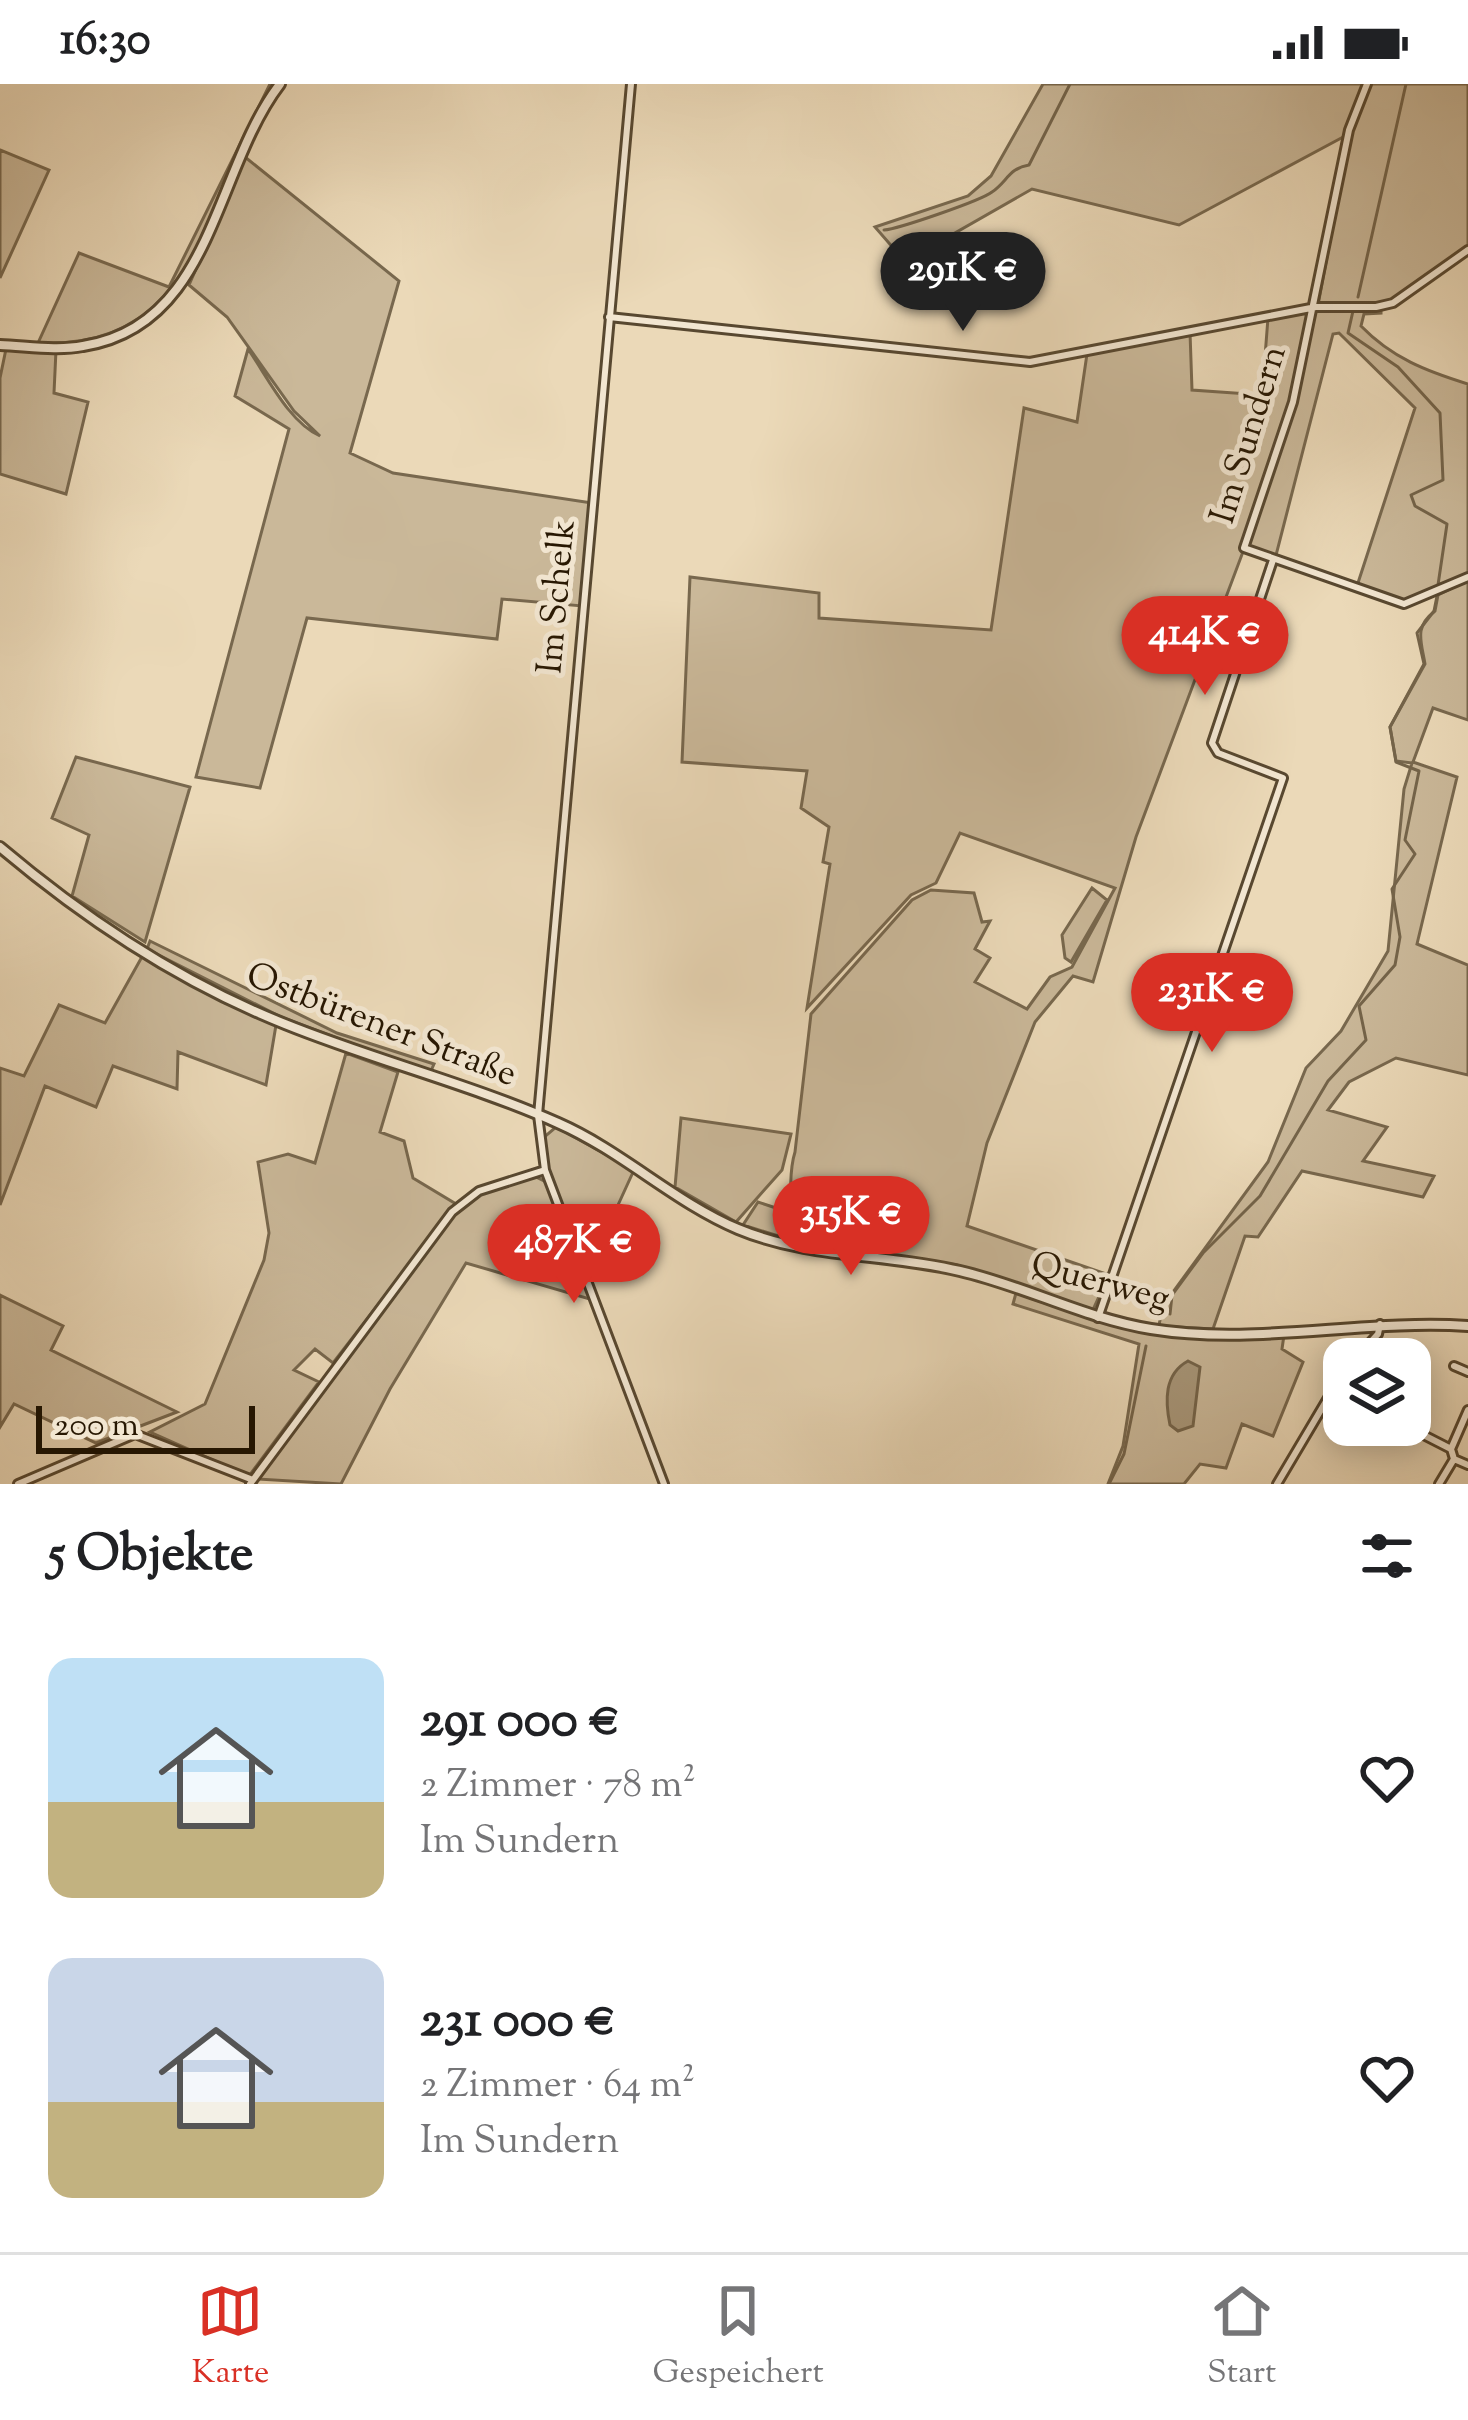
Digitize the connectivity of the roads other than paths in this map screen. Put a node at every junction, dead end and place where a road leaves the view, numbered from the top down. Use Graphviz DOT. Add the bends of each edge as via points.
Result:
graph roads {
  1 [pos="280,84"];
  2 [pos="631,84"];
  3 [pos="1367,84"];
  4 [pos="1468,250"];
  5 [pos="1316,307"];
  6 [pos="609,317"];
  7 [pos="0,345"];
  8 [pos="1273,560"];
  9 [pos="1468,577"];
  10 [pos="0,847"];
  11 [pos="538,1115"];
  12 [pos="545,1170"];
  13 [pos="1098,1318"];
  14 [pos="1380,1324"];
  15 [pos="1468,1326"];
  16 [pos="1374,1338"];
  17 [pos="1454,1366"];
  18 [pos="1468,1372"];
  19 [pos="1323,1406"];
  20 [pos="1468,1410"];
  21 [pos="1431,1439"];
  22 [pos="1451,1449"];
  23 [pos="1454,1459"];
  24 [pos="1468,1465"];
  25 [pos="251,1482"];
  26 [pos="18,1484"];
  27 [pos="664,1484"];
  28 [pos="1277,1484"];
  29 [pos="1439,1484"];
  1 -- 7 [label="street" via="184,284 159,310 88,346"];
  2 -- 6 [label="street, Im Schelk"];
  3 -- 5 [label="street, Im Sundern" via="1348,130"];
  4 -- 5 [label="street" via="1393,303"];
  5 -- 6 [label="street, Im Sundern" via="1030,362"];
  5 -- 8 [label="street, Im Sundern" via="1243,540 1244,548"];
  6 -- 11 [label="street, Im Schelk"];
  8 -- 9 [label="street, Im Sundern" via="1404,604"];
  8 -- 13 [label="street, Im Sundern" via="1212,743 1218,753 1283,778"];
  10 -- 11 [label="street, Ostbürener Straße" via="130,943 206,987 340,1046"];
  11 -- 12 [label="street, Ostbürener Straße"];
  11 -- 13 [label="street, Querweg" via="599,1143 719,1220 771,1241 956,1270"];
  12 -- 25 [label="street" via="479,1191 452,1212"];
  12 -- 27 [label="street, Ostbürener Straße"];
  13 -- 14 [label="street, Querweg" via="1206,1334"];
  14 -- 15 [label="street, Querweg"];
  14 -- 16 [label="street"];
  17 -- 18 [label="street"];
  19 -- 28 [label="street"];
  20 -- 22 [label="street"];
  21 -- 22 [label="street"];
  22 -- 23 [label="street"];
  23 -- 24 [label="street"];
  23 -- 29 [label="street"];
  25 -- 26 [label="street" via="134,1434"];
}
